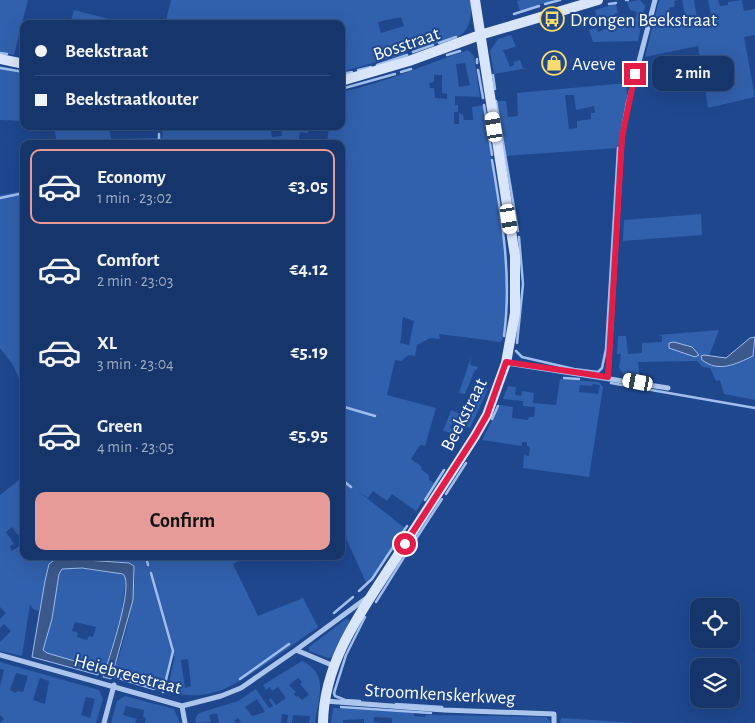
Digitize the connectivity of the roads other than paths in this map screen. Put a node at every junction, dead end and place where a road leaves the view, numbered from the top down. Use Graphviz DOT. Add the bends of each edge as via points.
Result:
graph roads {
  1 [pos="475,0"];
  2 [pos="598,0"];
  3 [pos="655,0"];
  4 [pos="480,35"];
  5 [pos="0,59"];
  6 [pos="20,63"];
  7 [pos="345,80"];
  8 [pos="506,362"];
  9 [pos="608,377"];
  10 [pos="668,388"];
  11 [pos="374,592"];
  12 [pos="296,650"];
  13 [pos="0,655"];
  14 [pos="334,666"];
  15 [pos="114,685"];
  16 [pos="325,701"];
  17 [pos="182,706"];
  18 [pos="104,723"];
  19 [pos="185,723"];
  20 [pos="324,723"];
  21 [pos="554,723"];
  1 -- 4 [label="street, Beekstraat"];
  2 -- 4 [label="street, Bosstraat"];
  3 -- 9 [label="street" via="622,137"];
  4 -- 7 [label="street, Bosstraat"];
  4 -- 8 [label="street, Beekstraat" via="514,256 515,313"];
  5 -- 6 [label="street"];
  8 -- 9 [label="street"];
  8 -- 11 [label="street, Beekstraat" via="487,415 475,436"];
  9 -- 10 [label="street"];
  11 -- 12 [label="street, Heiebreestraat"];
  11 -- 14 [label="street, Beekstraat" via="350,630"];
  12 -- 14 [label="street"];
  12 -- 17 [label="street, Heiebreestraat" via="241,688"];
  13 -- 15 [label="street, Heiebreestraat"];
  14 -- 16 [label="street, Beekstraat"];
  15 -- 17 [label="street, Heiebreestraat"];
  15 -- 18 [label="street"];
  16 -- 20 [label="street, Beekstraat"];
  16 -- 21 [label="street, Stroomkenskerkweg" via="402,708 554,714"];
  17 -- 19 [label="street"];
}
